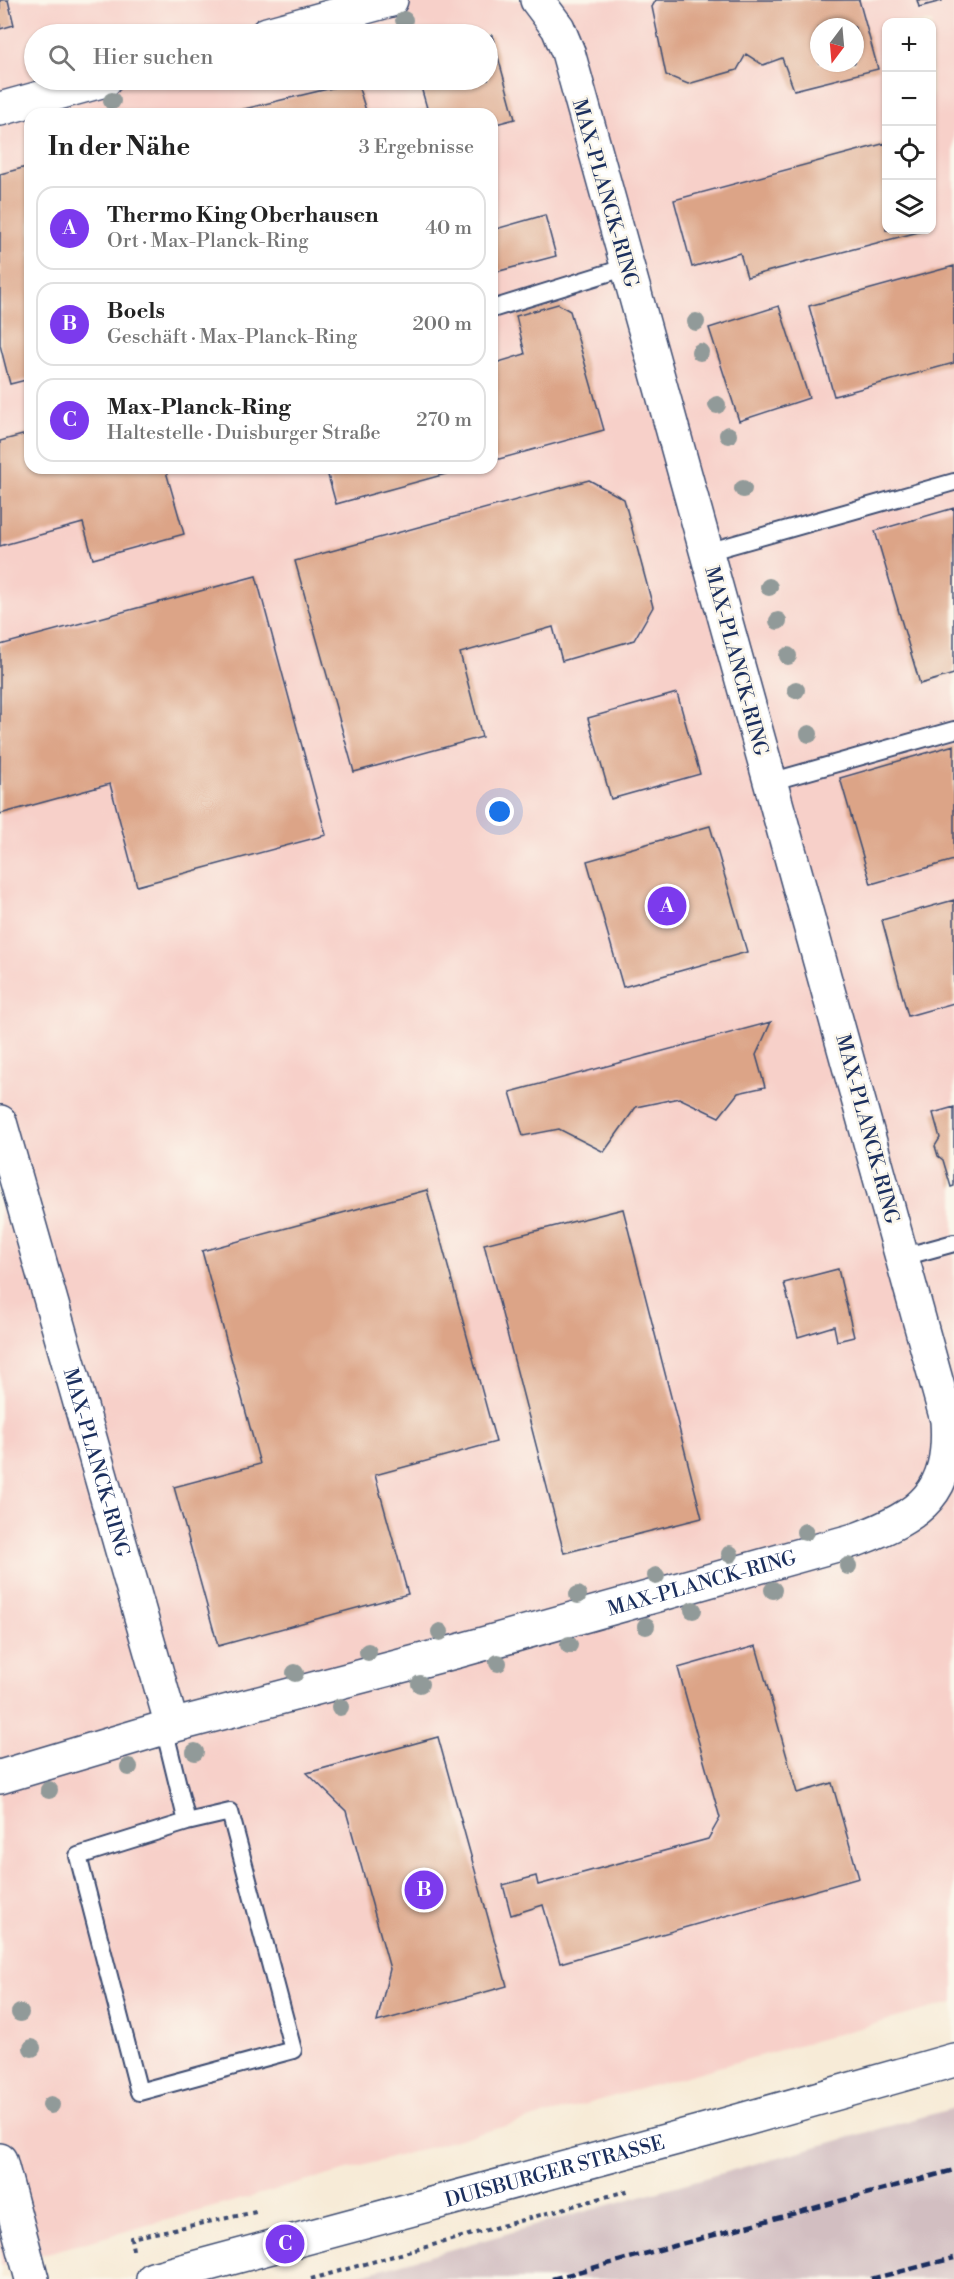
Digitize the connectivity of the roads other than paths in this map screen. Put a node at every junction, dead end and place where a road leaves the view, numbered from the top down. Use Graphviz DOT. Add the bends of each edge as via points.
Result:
graph roads {
  1 [pos="391,0"];
  2 [pos="537,0"];
  3 [pos="303,24"];
  4 [pos="69,90"];
  5 [pos="0,109"];
  6 [pos="627,267"];
  7 [pos="498,307"];
  8 [pos="954,482"];
  9 [pos="706,552"];
  10 [pos="954,730"];
  11 [pos="770,782"];
  12 [pos="0,1122"];
  13 [pos="11,1204"];
  14 [pos="954,1243"];
  15 [pos="903,1257"];
  16 [pos="168,1727"];
  17 [pos="0,1776"];
  18 [pos="187,1822"];
  19 [pos="954,2060"];
  20 [pos="0,2160"];
  21 [pos="32,2279"];
  22 [pos="153,2279"];
  1 -- 3 [label="street"];
  2 -- 6 [label="street, MAX-PLANCK-RING" via="558,28 568,52"];
  4 -- 5 [label="street"];
  6 -- 7 [label="lane"];
  6 -- 9 [label="street, MAX-PLANCK-RING"];
  8 -- 9 [label="lane"];
  9 -- 11 [label="street, MAX-PLANCK-RING"];
  10 -- 11 [label="lane"];
  11 -- 15 [label="street, MAX-PLANCK-RING"];
  12 -- 13 [label="street, MAX-PLANCK-RING"];
  13 -- 16 [label="street, MAX-PLANCK-RING"];
  14 -- 15 [label="lane"];
  15 -- 16 [label="street, MAX-PLANCK-RING" via="949,1437 940,1481 909,1516 858,1539"];
  16 -- 17 [label="street, MAX-PLANCK-RING"];
  16 -- 18 [label="lane"];
  18 -- 18 [label="lane" via="78,1856 139,2092 293,2050 230,1812"];
  19 -- 22 [label="street, DUISBURGER STRASSE"];
  20 -- 21 [label="street"];
}
